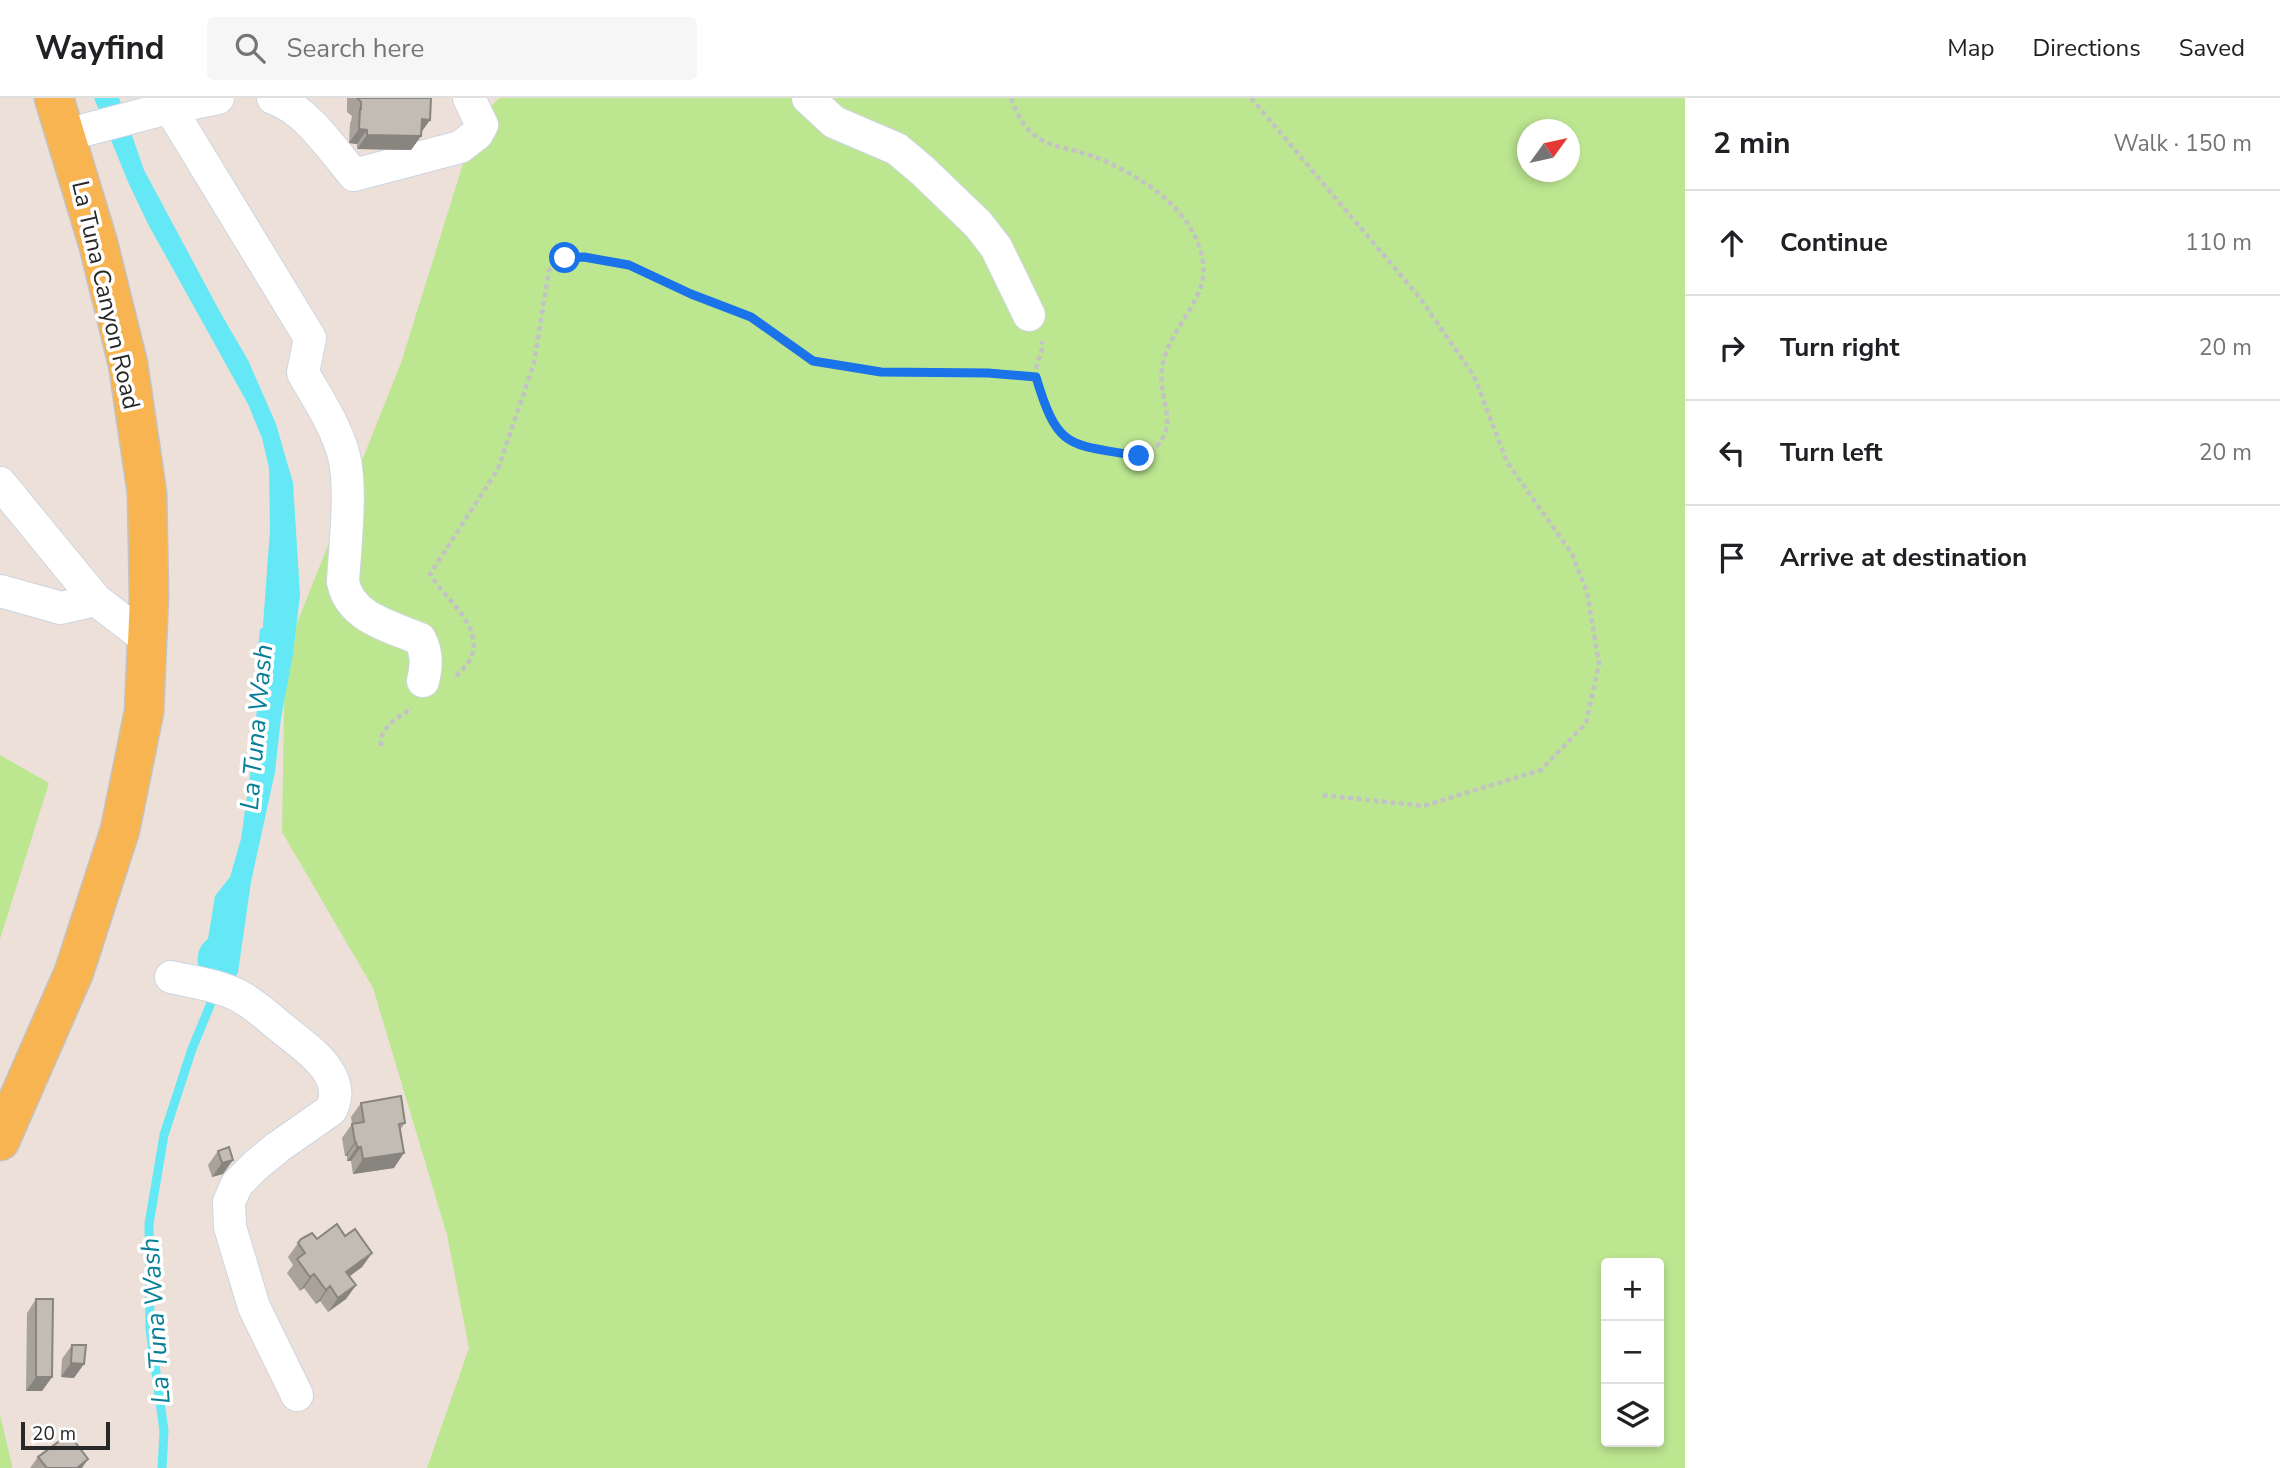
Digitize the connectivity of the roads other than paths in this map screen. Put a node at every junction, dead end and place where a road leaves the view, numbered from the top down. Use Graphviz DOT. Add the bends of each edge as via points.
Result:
graph roads {
  1 [pos="54,98"];
  2 [pos="216,98"];
  3 [pos="469,98"];
  4 [pos="808,98"];
  5 [pos="282,100"];
  6 [pos="159,108"];
  7 [pos="81,131"];
  8 [pos="1029,315"];
  9 [pos="0,483"];
  10 [pos="0,592"];
  11 [pos="96,600"];
  12 [pos="147,639"];
  13 [pos="431,688"];
  14 [pos="171,977"];
  15 [pos="0,1141"];
  16 [pos="297,1395"];
  1 -- 7 [label="main road, La Tuna Canyon Road"];
  2 -- 6 [label="lane"];
  3 -- 5 [label="lane" via="482,125 460,147 354,175 311,125"];
  4 -- 8 [label="lane" via="834,122 897,149 978,224 996,247"];
  6 -- 7 [label="lane"];
  6 -- 13 [label="lane" via="310,338 303,373 344,456 345,594 369,617 420,639"];
  7 -- 12 [label="main road, La Tuna Canyon Road" via="98,243 128,364 147,493"];
  9 -- 11 [label="lane"];
  10 -- 11 [label="lane" via="61,608"];
  11 -- 12 [label="lane"];
  12 -- 15 [label="main road, La Tuna Canyon Road" via="144,712 120,830 74,972"];
  14 -- 16 [label="lane" via="239,996 321,1061 336,1086 331,1110 256,1165 237,1184 229,1202 230,1227 254,1307"];
}
